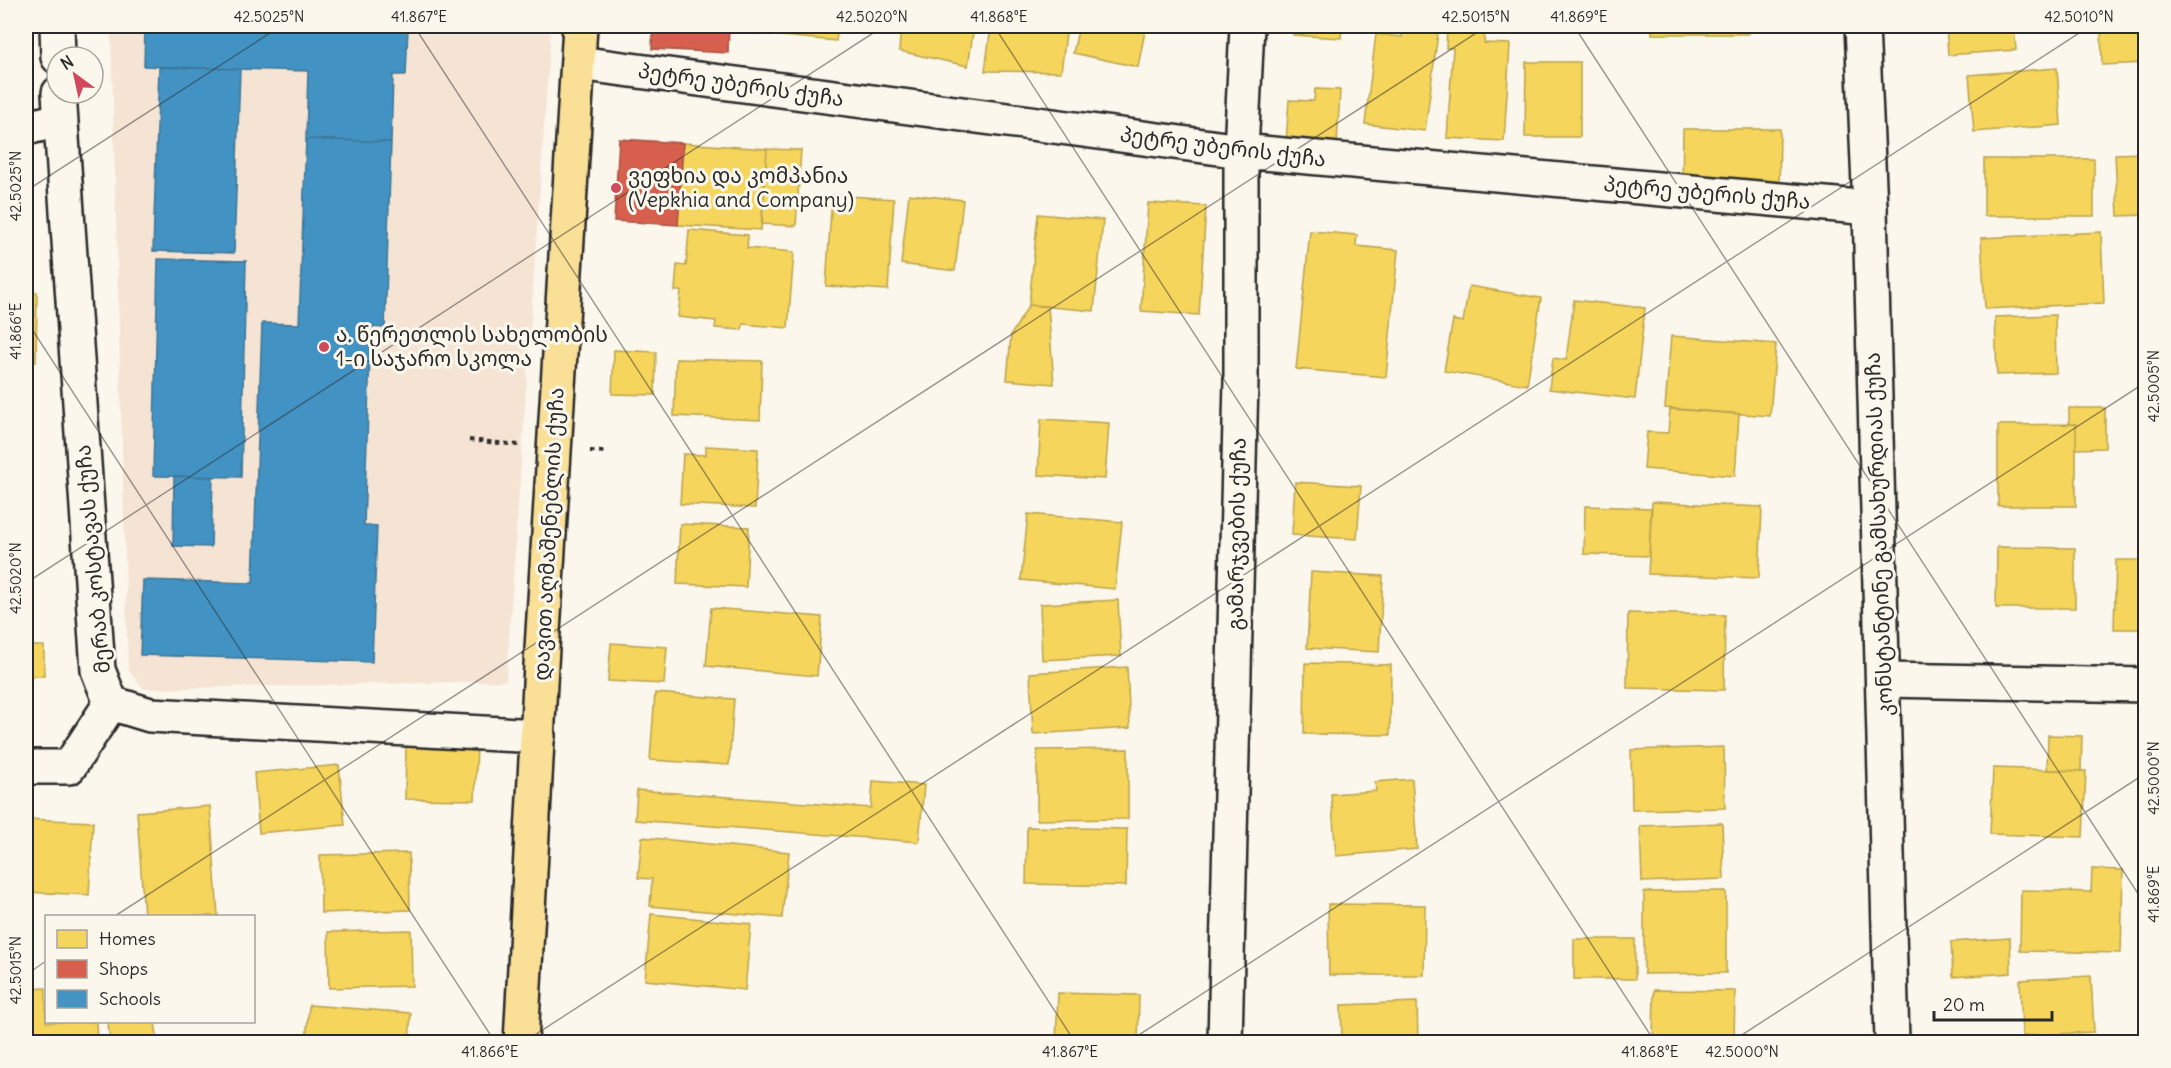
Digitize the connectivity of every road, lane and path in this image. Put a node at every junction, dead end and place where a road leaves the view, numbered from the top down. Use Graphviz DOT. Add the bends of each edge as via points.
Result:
graph roads {
  1 [pos="57,26"];
  2 [pos="580,26"];
  3 [pos="1247,26"];
  4 [pos="1862,26"];
  5 [pos="58,45"];
  6 [pos="578,63"];
  7 [pos="60,106"];
  8 [pos="26,129"];
  9 [pos="1241,151"];
  10 [pos="1870,208"];
  11 [pos="1884,680"];
  12 [pos="2145,685"];
  13 [pos="111,703"];
  14 [pos="538,736"];
  15 [pos="26,767"];
  16 [pos="521,1042"];
  17 [pos="1225,1042"];
  18 [pos="1892,1042"];
  1 -- 5 [label="street"];
  2 -- 6 [label="highway, დავით აღმაშენებლის ქუჩა"];
  3 -- 9 [label="street, გამარჯვების ქუჩა"];
  4 -- 10 [label="street, კონსტანტინე გამსახურდიას ქუჩა"];
  6 -- 9 [label="street, პეტრე უბერის ქუჩა"];
  6 -- 14 [label="highway, დავით აღმაშენებლის ქუჩა"];
  7 -- 8 [label="street"];
  7 -- 13 [label="street, მერაბ კოსტავას ქუჩა" via="98,670"];
  9 -- 10 [label="street, პეტრე უბერის ქუჩა"];
  9 -- 17 [label="street, გამარჯვების ქუჩა" via="1240,380"];
  10 -- 11 [label="street, კონსტანტინე გამსახურდიას ქუჩა"];
  11 -- 12 [label="street"];
  11 -- 18 [label="street, კონსტანტინე გამსახურდიას ქუჩა"];
  13 -- 14 [label="street, მერაბ კოსტავას ქუჩა" via="150,715"];
  13 -- 15 [label="street" via="69,767"];
  14 -- 16 [label="highway, დავით აღმაშენებლის ქუჩა"];
}
